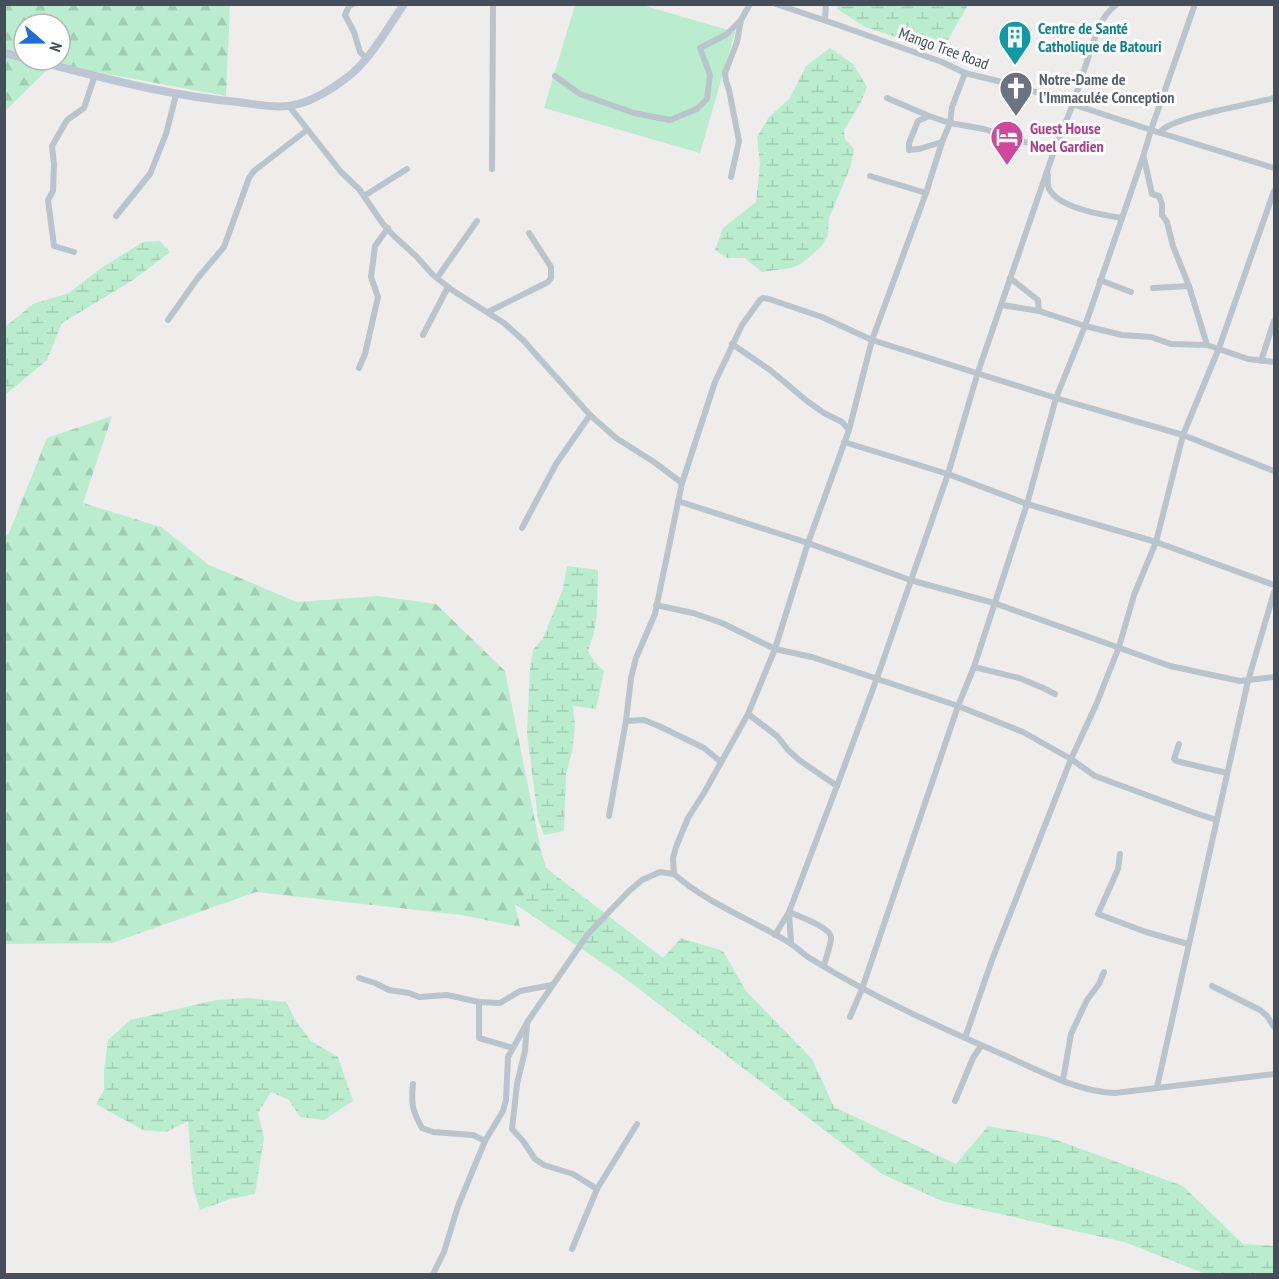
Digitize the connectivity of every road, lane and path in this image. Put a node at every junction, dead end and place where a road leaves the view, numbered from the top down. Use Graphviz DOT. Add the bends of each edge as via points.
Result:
graph roads {
  1 [pos="404,4"];
  2 [pos="494,4"];
  3 [pos="750,4"];
  4 [pos="776,4"];
  5 [pos="826,4"];
  6 [pos="1117,4"];
  7 [pos="1195,4"];
  8 [pos="351,5"];
  9 [pos="741,20"];
  10 [pos="825,20"];
  11 [pos="366,58"];
  12 [pos="72,69"];
  13 [pos="965,73"];
  14 [pos="95,75"];
  15 [pos="555,76"];
  16 [pos="176,95"];
  17 [pos="887,98"];
  18 [pos="1275,98"];
  19 [pos="1073,104"];
  20 [pos="289,106"];
  21 [pos="929,116"];
  22 [pos="950,123"];
  23 [pos="308,130"];
  24 [pos="1151,130"];
  25 [pos="1160,132"];
  26 [pos="942,142"];
  27 [pos="1054,151"];
  28 [pos="1143,157"];
  29 [pos="1275,168"];
  30 [pos="407,169"];
  31 [pos="492,169"];
  32 [pos="1047,170"];
  33 [pos="870,176"];
  34 [pos="731,177"];
  35 [pos="1275,191"];
  36 [pos="926,193"];
  37 [pos="364,196"];
  38 [pos="116,216"];
  39 [pos="1122,218"];
  40 [pos="477,221"];
  41 [pos="388,228"];
  42 [pos="529,233"];
  43 [pos="74,252"];
  44 [pos="436,278"];
  45 [pos="1010,278"];
  46 [pos="1100,280"];
  47 [pos="1189,286"];
  48 [pos="448,287"];
  49 [pos="1153,288"];
  50 [pos="1131,292"];
  51 [pos="1002,305"];
  52 [pos="1039,311"];
  53 [pos="488,312"];
  54 [pos="168,320"];
  55 [pos="1275,321"];
  56 [pos="1084,326"];
  57 [pos="423,335"];
  58 [pos="872,340"];
  59 [pos="732,344"];
  60 [pos="1207,345"];
  61 [pos="1220,348"];
  62 [pos="1261,361"];
  63 [pos="1275,362"];
  64 [pos="360,368"];
  65 [pos="978,372"];
  66 [pos="1056,398"];
  67 [pos="590,415"];
  68 [pos="849,430"];
  69 [pos="1183,435"];
  70 [pos="844,442"];
  71 [pos="1275,471"];
  72 [pos="948,474"];
  73 [pos="682,483"];
  74 [pos="678,501"];
  75 [pos="1027,504"];
  76 [pos="522,528"];
  77 [pos="1156,542"];
  78 [pos="808,543"];
  79 [pos="910,580"];
  80 [pos="1275,585"];
  81 [pos="1275,592"];
  82 [pos="994,603"];
  83 [pos="656,604"];
  84 [pos="1119,647"];
  85 [pos="775,649"];
  86 [pos="974,667"];
  87 [pos="1275,677"];
  88 [pos="877,678"];
  89 [pos="1248,681"];
  90 [pos="1055,694"];
  91 [pos="958,706"];
  92 [pos="748,714"];
  93 [pos="626,721"];
  94 [pos="1179,744"];
  95 [pos="1071,759"];
  96 [pos="721,762"];
  97 [pos="1227,773"];
  98 [pos="837,786"];
  99 [pos="609,816"];
  100 [pos="1217,820"];
  101 [pos="1120,854"];
  102 [pos="674,874"];
  103 [pos="789,912"];
  104 [pos="775,935"];
  105 [pos="791,943"];
  106 [pos="1188,944"];
  107 [pos="824,966"];
  108 [pos="1104,972"];
  109 [pos="359,978"];
  110 [pos="552,986"];
  111 [pos="1212,986"];
  112 [pos="862,989"];
  113 [pos="479,1002"];
  114 [pos="850,1017"];
  115 [pos="528,1022"];
  116 [pos="1275,1027"];
  117 [pos="965,1038"];
  118 [pos="981,1046"];
  119 [pos="513,1048"];
  120 [pos="1275,1074"];
  121 [pos="1063,1080"];
  122 [pos="412,1084"];
  123 [pos="1157,1087"];
  124 [pos="955,1101"];
  125 [pos="637,1124"];
  126 [pos="485,1141"];
  127 [pos="597,1189"];
  128 [pos="572,1250"];
  129 [pos="433,1275"];
  1 -- 11 [label="main road"];
  2 -- 31 [label="street"];
  3 -- 9 [label="street"];
  4 -- 10 [label="street, Mango Tree Road"];
  5 -- 10 [label="street"];
  6 -- 19 [label="street" via="1098,28"];
  7 -- 24 [label="street"];
  8 -- 11 [label="street" via="345,15"];
  9 -- 15 [label="street" via="728,34 700,48 710,75 707,99 697,109 677,118 634,113 580,94"];
  9 -- 34 [label="street" via="725,76 740,141"];
  10 -- 13 [label="street, Mango Tree Road"];
  11 -- 20 [label="main road" via="329,90"];
  12 -- 14 [label="main road"];
  13 -- 19 [label="street, Mango Tree Road"];
  13 -- 22 [label="street"];
  14 -- 16 [label="main road"];
  14 -- 43 [label="street" via="84,108 68,120 52,146 53,191 48,200 54,246"];
  16 -- 20 [label="main road"];
  16 -- 38 [label="street" via="150,174"];
  17 -- 21 [label="street"];
  18 -- 25 [label="street" via="1190,118"];
  19 -- 24 [label="street, Mango Tree Road"];
  19 -- 27 [label="street"];
  20 -- 23 [label="street"];
  21 -- 22 [label="street"];
  21 -- 26 [label="street" via="918,121 909,150"];
  22 -- 26 [label="street"];
  22 -- 27 [label="street" via="984,129"];
  23 -- 37 [label="street"];
  23 -- 54 [label="street" via="251,174 224,247"];
  24 -- 25 [label="street, Mango Tree Road"];
  24 -- 28 [label="street"];
  25 -- 29 [label="street, Mango Tree Road"];
  26 -- 36 [label="street"];
  27 -- 32 [label="street"];
  28 -- 39 [label="street"];
  28 -- 47 [label="street" via="1152,194 1159,196 1162,215"];
  30 -- 37 [label="street"];
  32 -- 39 [label="street" via="1048,188 1059,200"];
  32 -- 45 [label="street"];
  33 -- 36 [label="street"];
  35 -- 61 [label="street"];
  36 -- 58 [label="street"];
  37 -- 41 [label="street"];
  39 -- 46 [label="street"];
  40 -- 44 [label="street"];
  41 -- 44 [label="street"];
  41 -- 64 [label="street" via="375,246 371,277 378,297"];
  42 -- 53 [label="street" via="551,267 551,278"];
  44 -- 48 [label="street"];
  45 -- 51 [label="street"];
  45 -- 52 [label="street" via="1038,300"];
  46 -- 50 [label="street"];
  46 -- 56 [label="street"];
  47 -- 49 [label="street"];
  47 -- 60 [label="street"];
  48 -- 53 [label="street"];
  48 -- 57 [label="street"];
  51 -- 52 [label="street"];
  51 -- 65 [label="street"];
  52 -- 56 [label="street"];
  53 -- 67 [label="street" via="523,340"];
  55 -- 62 [label="street"];
  56 -- 60 [label="street" via="1171,344"];
  56 -- 66 [label="street"];
  58 -- 59 [label="street" via="822,317 763,298"];
  58 -- 65 [label="street"];
  58 -- 68 [label="street"];
  59 -- 68 [label="street"];
  59 -- 73 [label="street" via="715,382"];
  60 -- 61 [label="street"];
  61 -- 62 [label="street"];
  61 -- 69 [label="street"];
  62 -- 63 [label="street"];
  65 -- 66 [label="street"];
  65 -- 72 [label="street"];
  66 -- 69 [label="street"];
  66 -- 75 [label="street"];
  67 -- 73 [label="street" via="624,444"];
  67 -- 76 [label="street" via="556,464"];
  68 -- 70 [label="street"];
  69 -- 71 [label="street"];
  69 -- 77 [label="street"];
  70 -- 72 [label="street"];
  70 -- 78 [label="street"];
  72 -- 75 [label="street"];
  72 -- 79 [label="street"];
  73 -- 74 [label="street"];
  74 -- 78 [label="street"];
  74 -- 83 [label="street"];
  75 -- 77 [label="street"];
  75 -- 82 [label="street"];
  77 -- 80 [label="street"];
  77 -- 84 [label="street" via="1134,595"];
  78 -- 79 [label="street"];
  78 -- 85 [label="street"];
  79 -- 82 [label="street"];
  79 -- 88 [label="street"];
  81 -- 89 [label="street"];
  82 -- 84 [label="street"];
  82 -- 86 [label="street"];
  83 -- 85 [label="street" via="722,623"];
  83 -- 93 [label="street" via="636,658"];
  84 -- 89 [label="street" via="1170,666"];
  84 -- 95 [label="street"];
  85 -- 88 [label="street"];
  85 -- 92 [label="street"];
  86 -- 90 [label="street" via="1019,678"];
  86 -- 91 [label="street"];
  87 -- 89 [label="street"];
  88 -- 91 [label="street"];
  88 -- 98 [label="street"];
  89 -- 97 [label="street"];
  91 -- 95 [label="street" via="1023,732"];
  91 -- 112 [label="street"];
  92 -- 96 [label="street"];
  92 -- 98 [label="street" via="777,736 799,760"];
  93 -- 96 [label="street" via="644,720 704,748"];
  93 -- 99 [label="street"];
  94 -- 97 [label="street" via="1174,759 1178,762"];
  95 -- 100 [label="street" via="1095,776"];
  95 -- 117 [label="street"];
  96 -- 102 [label="street" via="688,818 673,858"];
  97 -- 100 [label="street"];
  98 -- 103 [label="street"];
  100 -- 106 [label="street"];
  101 -- 106 [label="street" via="1118,869 1098,914"];
  102 -- 104 [label="street"];
  102 -- 110 [label="street" via="660,872 629,891 588,934"];
  103 -- 104 [label="street"];
  103 -- 105 [label="street"];
  103 -- 107 [label="street" via="829,932"];
  104 -- 105 [label="street"];
  105 -- 107 [label="street"];
  106 -- 123 [label="street"];
  107 -- 112 [label="street"];
  108 -- 121 [label="street" via="1071,1034"];
  109 -- 113 [label="street" via="419,997 447,994"];
  110 -- 113 [label="street" via="520,991 500,1003"];
  110 -- 115 [label="street"];
  111 -- 116 [label="street" via="1260,1010"];
  112 -- 114 [label="street"];
  112 -- 117 [label="street"];
  113 -- 119 [label="street" via="479,1038"];
  115 -- 119 [label="street"];
  115 -- 127 [label="street" via="512,1129 535,1159 573,1174"];
  117 -- 118 [label="street"];
  118 -- 121 [label="street"];
  118 -- 124 [label="street"];
  119 -- 126 [label="street" via="503,1111"];
  120 -- 123 [label="street"];
  121 -- 123 [label="street" via="1106,1093"];
  122 -- 126 [label="street" via="411,1103 422,1128 473,1135"];
  125 -- 127 [label="street"];
  126 -- 129 [label="street"];
  127 -- 128 [label="street"];
}
